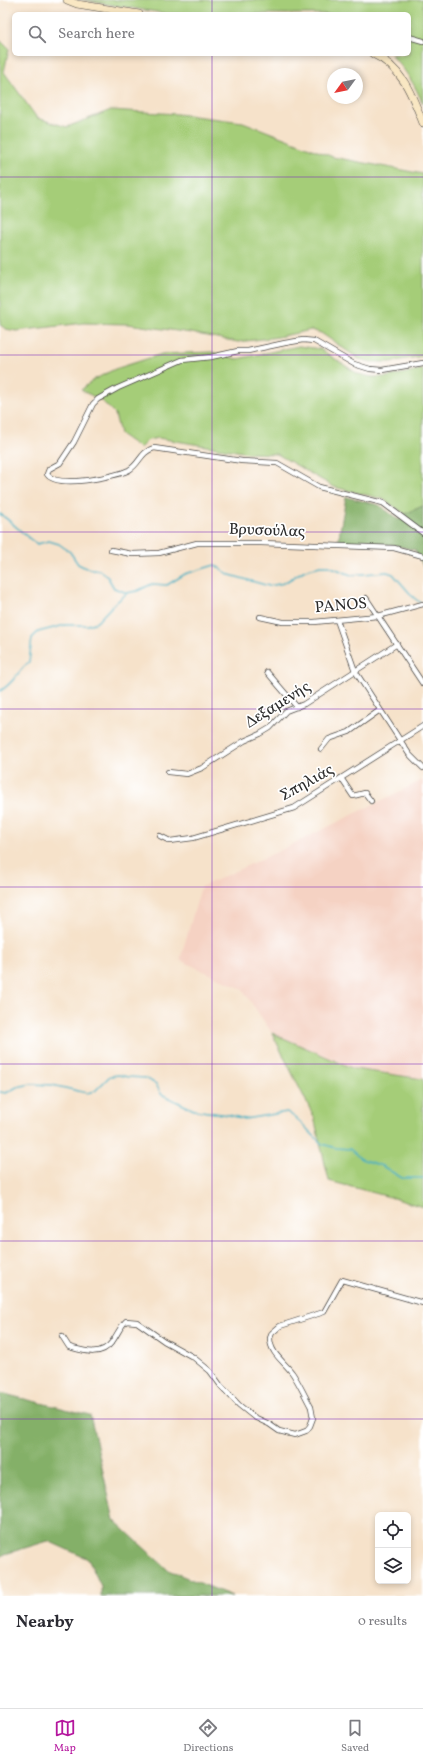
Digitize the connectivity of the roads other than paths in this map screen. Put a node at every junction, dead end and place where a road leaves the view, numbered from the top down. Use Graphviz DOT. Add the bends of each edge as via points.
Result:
graph roads {
  1 [pos="67,0"];
  2 [pos="127,12"];
  3 [pos="411,38"];
  4 [pos="423,41"];
  5 [pos="385,57"];
  6 [pos="423,123"];
  7 [pos="423,363"];
  8 [pos="423,533"];
  9 [pos="111,550"];
  10 [pos="423,556"];
  11 [pos="366,598"];
  12 [pos="423,604"];
  13 [pos="378,616"];
  14 [pos="260,617"];
  15 [pos="337,620"];
  16 [pos="397,644"];
  17 [pos="355,671"];
  18 [pos="267,672"];
  19 [pos="423,684"];
  20 [pos="297,707"];
  21 [pos="380,710"];
  22 [pos="423,726"];
  23 [pos="400,740"];
  24 [pos="321,749"];
  25 [pos="423,768"];
  26 [pos="168,772"];
  27 [pos="342,778"];
  28 [pos="371,801"];
  29 [pos="160,836"];
  30 [pos="423,1303"];
  31 [pos="62,1336"];
  1 -- 2 [label="main road"];
  3 -- 4 [label="street"];
  5 -- 6 [label="main road" via="405,81"];
  7 -- 8 [label="street" via="382,370 370,369 354,364 314,341 296,341 182,360 98,399 60,463 47,471 49,477 55,480 75,481 125,471 133,467 145,452 154,448 242,461 277,463 319,487 383,503"];
  9 -- 10 [label="street, Βρυσούλας" via="132,554 159,553 197,543 262,543 394,548"];
  11 -- 13 [label="street"];
  12 -- 13 [label="street, PANOS"];
  13 -- 15 [label="street, PANOS"];
  13 -- 16 [label="street"];
  14 -- 15 [label="street, PANOS" via="292,623"];
  15 -- 17 [label="street"];
  16 -- 17 [label="street, Δεξαμενής"];
  16 -- 19 [label="street"];
  17 -- 20 [label="street, Δεξαμενής"];
  17 -- 21 [label="street"];
  18 -- 20 [label="street"];
  20 -- 26 [label="street, Δεξαμενής" via="286,711 264,732 244,741 202,768 187,774"];
  21 -- 23 [label="street"];
  21 -- 24 [label="street" via="349,732 329,739"];
  22 -- 23 [label="street, Σπηλιάς"];
  23 -- 25 [label="street"];
  23 -- 27 [label="street, Σπηλιάς"];
  27 -- 28 [label="street" via="354,796 365,793"];
  27 -- 29 [label="street, Σπηλιάς" via="294,808 192,838 175,841"];
  30 -- 31 [label="street" via="342,1280 324,1312 275,1329 270,1338 271,1346 292,1374 313,1412 310,1426 306,1431 295,1435 279,1431 254,1417 221,1386 203,1364 137,1322 126,1321 112,1342 97,1352 69,1347"];
}
